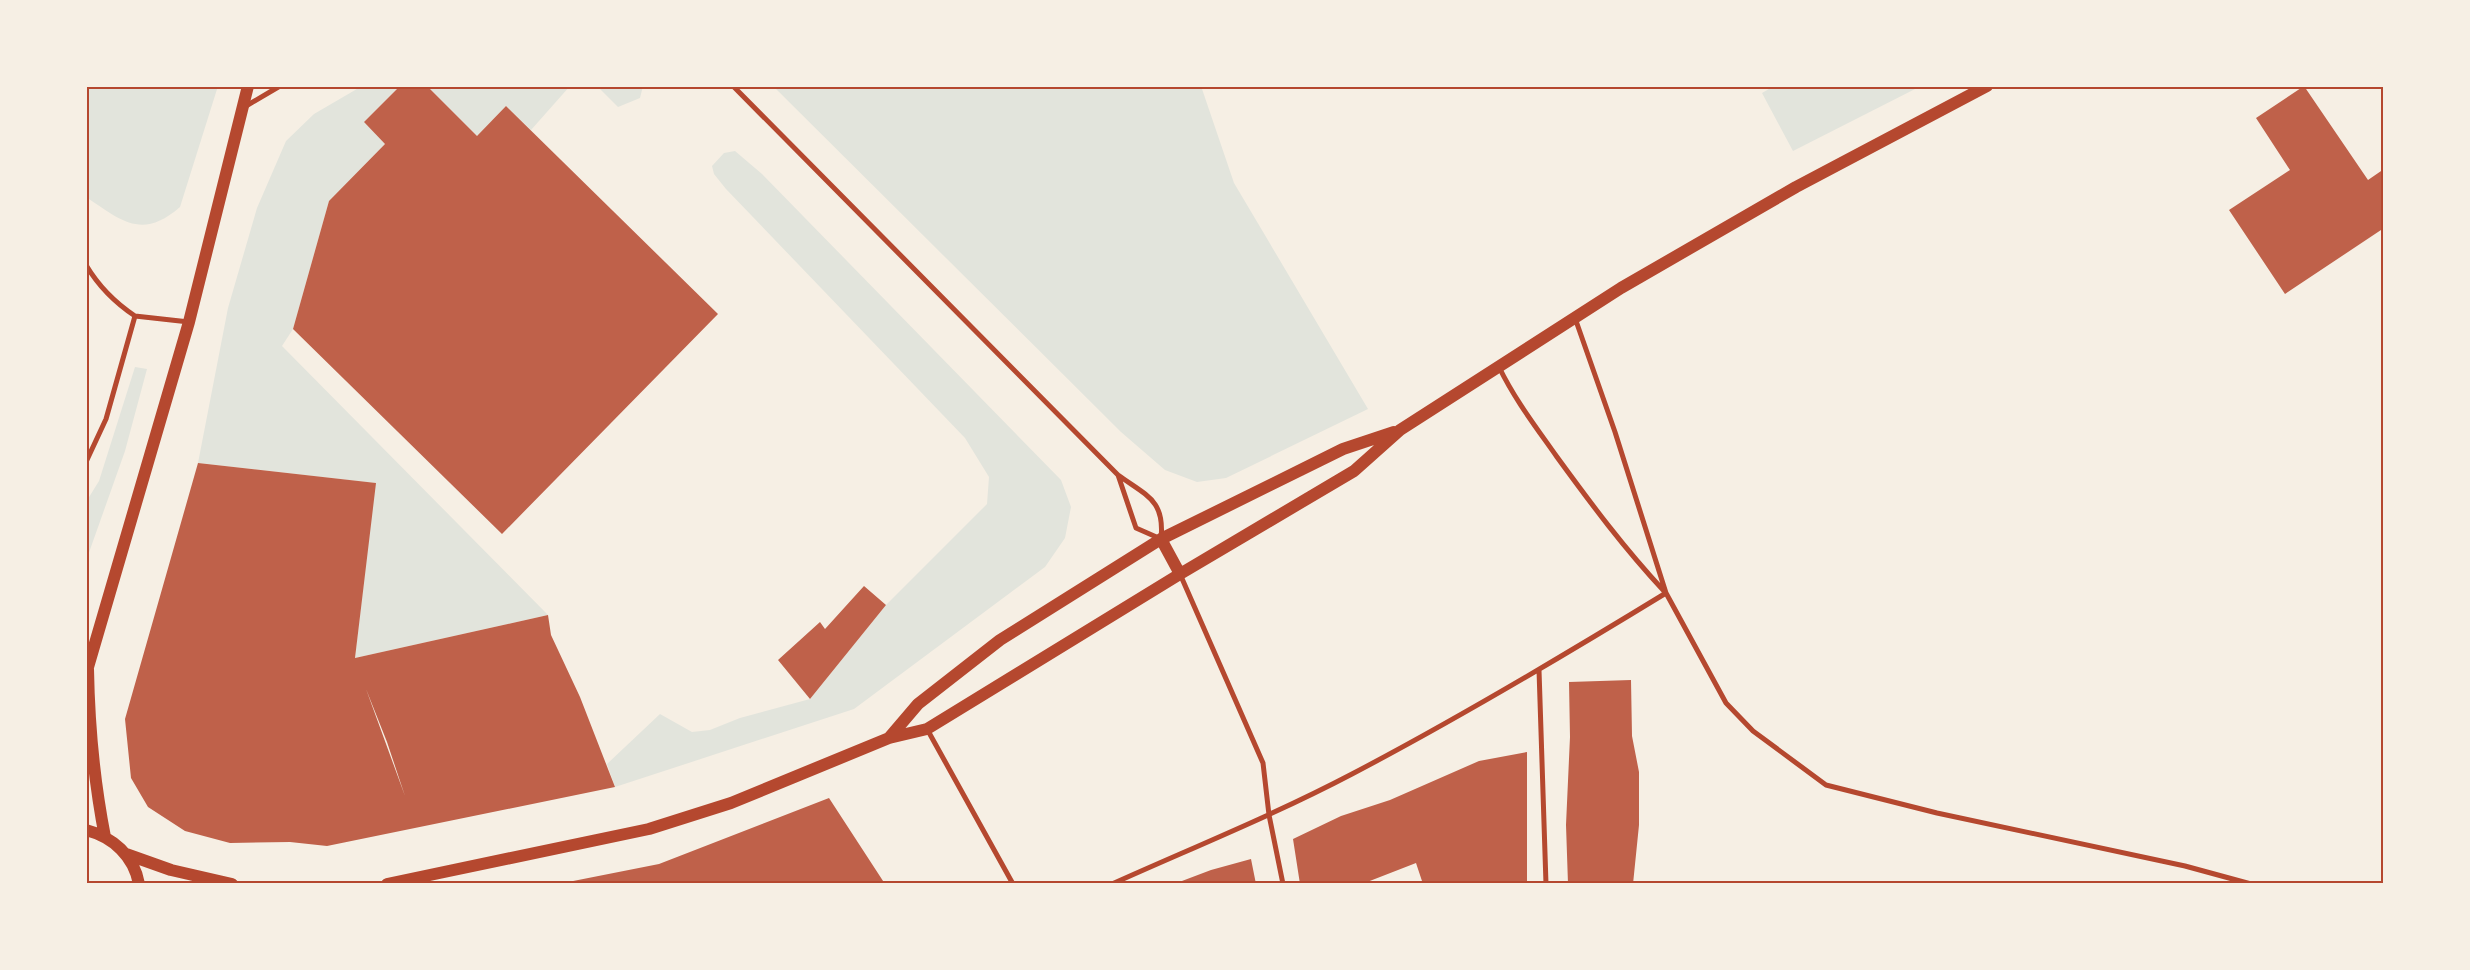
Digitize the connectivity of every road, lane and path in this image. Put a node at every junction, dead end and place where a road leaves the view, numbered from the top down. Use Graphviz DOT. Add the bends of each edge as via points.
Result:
graph roads {
  1 [pos="248,86"];
  2 [pos="280,86"];
  3 [pos="734,86"];
  4 [pos="1987,86"];
  5 [pos="242,108"];
  6 [pos="86,265"];
  7 [pos="134,316"];
  8 [pos="1575,318"];
  9 [pos="189,322"];
  10 [pos="1499,367"];
  11 [pos="1400,430"];
  12 [pos="86,462"];
  13 [pos="1118,474"];
  14 [pos="1161,539"];
  15 [pos="1180,574"];
  16 [pos="1666,593"];
  17 [pos="1538,670"];
  18 [pos="87,671"];
  19 [pos="927,729"];
  20 [pos="889,738"];
  21 [pos="1269,815"];
  22 [pos="86,830"];
  23 [pos="105,837"];
  24 [pos="126,854"];
  25 [pos="407,882"];
  26 [pos="139,884"];
  27 [pos="232,884"];
  28 [pos="387,884"];
  29 [pos="1013,884"];
  30 [pos="1112,884"];
  31 [pos="1283,884"];
  32 [pos="1546,884"];
  33 [pos="2251,884"];
  1 -- 5 [label="main road"];
  2 -- 5 [label="street"];
  3 -- 13 [label="street"];
  4 -- 8 [label="main road" via="1796,187"];
  5 -- 9 [label="main road"];
  6 -- 7 [label="street" via="113,302"];
  7 -- 9 [label="street"];
  7 -- 12 [label="street" via="106,419"];
  8 -- 10 [label="main road"];
  8 -- 16 [label="street"];
  9 -- 18 [label="main road"];
  10 -- 11 [label="main road"];
  10 -- 16 [label="street" via="1514,398 1598,514"];
  11 -- 14 [label="main road" via="1343,449"];
  11 -- 15 [label="main road" via="1354,471"];
  13 -- 14 [label="street" via="1136,528"];
  13 -- 14 [label="street" via="1160,509 1163,521"];
  14 -- 15 [label="main road"];
  14 -- 20 [label="main road" via="1000,640 918,704"];
  15 -- 19 [label="main road"];
  15 -- 21 [label="street" via="1263,763"];
  16 -- 17 [label="street"];
  16 -- 33 [label="street" via="1726,703 1752,731 1826,785 1937,813 2186,866"];
  17 -- 21 [label="street" via="1352,774"];
  17 -- 32 [label="street"];
  18 -- 23 [label="main road" via="91,747"];
  19 -- 20 [label="main road"];
  19 -- 29 [label="street"];
  20 -- 25 [label="main road" via="731,803 649,829"];
  21 -- 30 [label="street"];
  21 -- 31 [label="street"];
  22 -- 23 [label="main road"];
  23 -- 24 [label="main road"];
  24 -- 26 [label="main road" via="137,873"];
  24 -- 27 [label="main road" via="171,870"];
  25 -- 28 [label="main road"];
}
